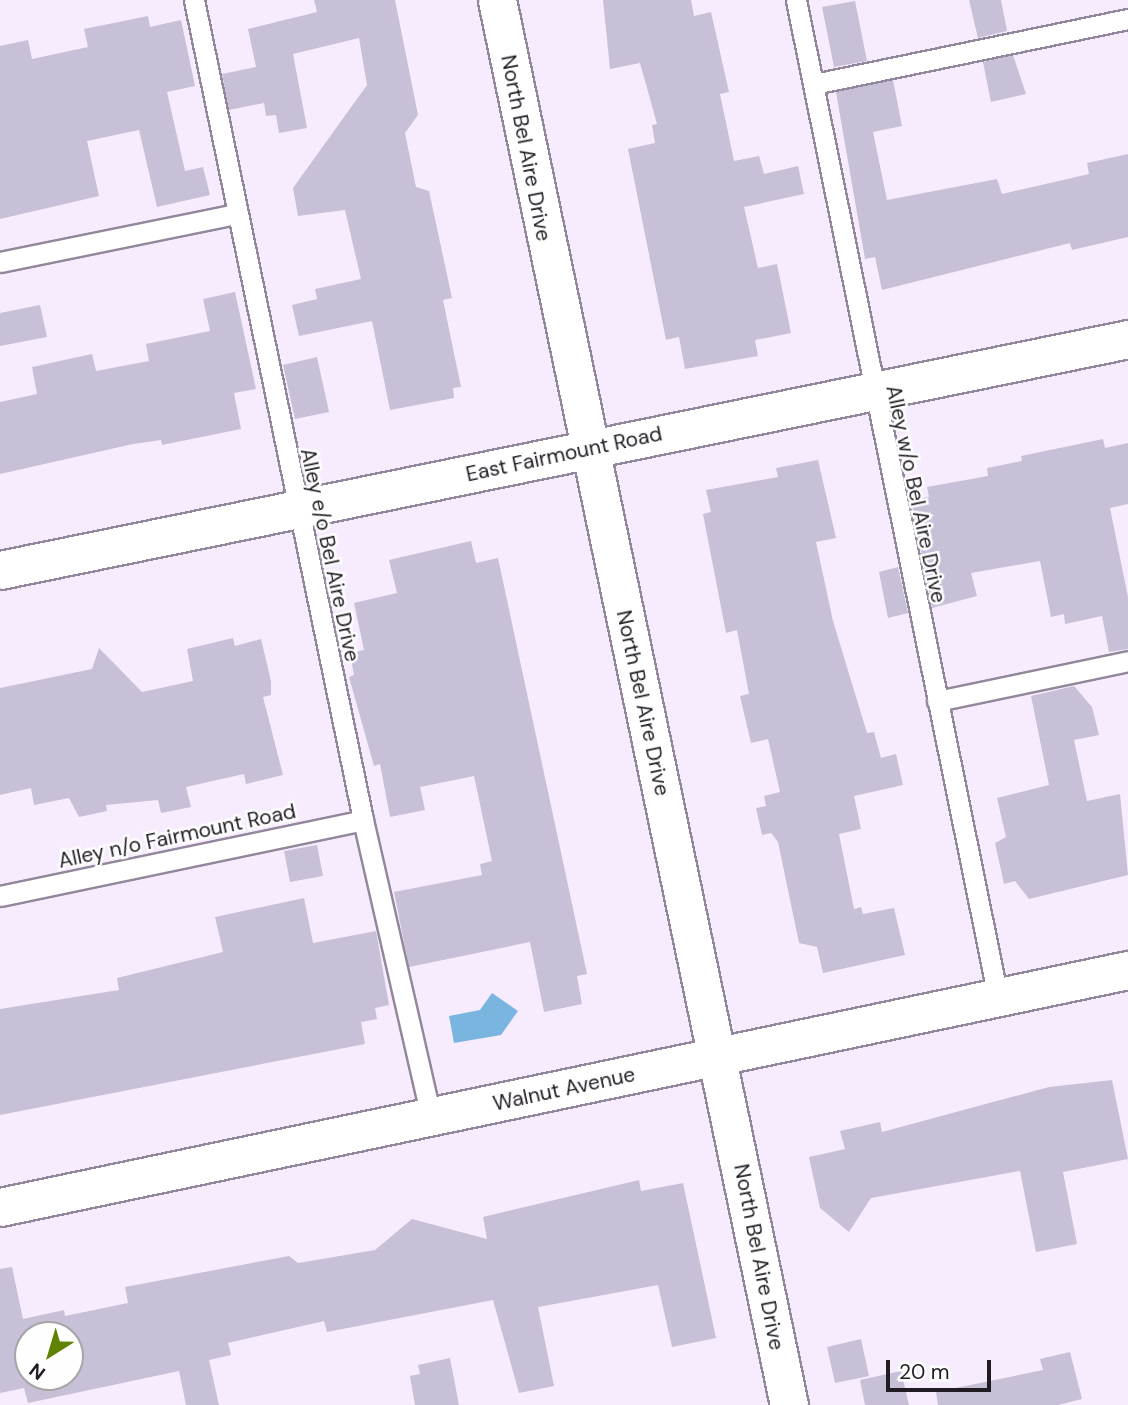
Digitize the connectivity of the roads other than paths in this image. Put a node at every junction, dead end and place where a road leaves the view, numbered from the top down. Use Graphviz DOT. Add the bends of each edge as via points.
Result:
graph roads {
  1 [pos="194,0"];
  2 [pos="496,0"];
  3 [pos="796,0"];
  4 [pos="1128,19"];
  5 [pos="814,84"];
  6 [pos="235,214"];
  7 [pos="0,262"];
  8 [pos="1128,339"];
  9 [pos="870,392"];
  10 [pos="588,449"];
  11 [pos="297,508"];
  12 [pos="0,570"];
  13 [pos="1128,662"];
  14 [pos="937,701"];
  15 [pos="363,820"];
  16 [pos="0,896"];
  17 [pos="1128,970"];
  18 [pos="998,997"];
  19 [pos="719,1056"];
  20 [pos="431,1117"];
  21 [pos="0,1207"];
  22 [pos="789,1405"];
  1 -- 6 [label="lane, Alley e/o Bel Aire Drive"];
  2 -- 10 [label="street, North Bel Aire Drive"];
  3 -- 5 [label="lane, Alley w/o Bel Aire Drive"];
  4 -- 5 [label="lane"];
  5 -- 9 [label="lane, Alley w/o Bel Aire Drive"];
  6 -- 7 [label="lane"];
  6 -- 11 [label="lane, Alley e/o Bel Aire Drive"];
  8 -- 9 [label="street, East Fairmount Road"];
  9 -- 10 [label="street, East Fairmount Road"];
  9 -- 14 [label="lane, Alley w/o Bel Aire Drive"];
  10 -- 11 [label="street, East Fairmount Road"];
  10 -- 19 [label="street, North Bel Aire Drive"];
  11 -- 12 [label="street, East Fairmount Road"];
  11 -- 15 [label="lane, Alley e/o Bel Aire Drive"];
  13 -- 14 [label="lane"];
  14 -- 18 [label="lane, Alley w/o Bel Aire Drive"];
  15 -- 16 [label="lane, Alley n/o Fairmount Road"];
  15 -- 20 [label="lane, Alley e/o Bel Aire Drive"];
  17 -- 18 [label="street, Walnut Avenue"];
  18 -- 19 [label="street, Walnut Avenue"];
  19 -- 20 [label="street, Walnut Avenue"];
  19 -- 22 [label="street, North Bel Aire Drive"];
  20 -- 21 [label="street, Walnut Avenue"];
}
